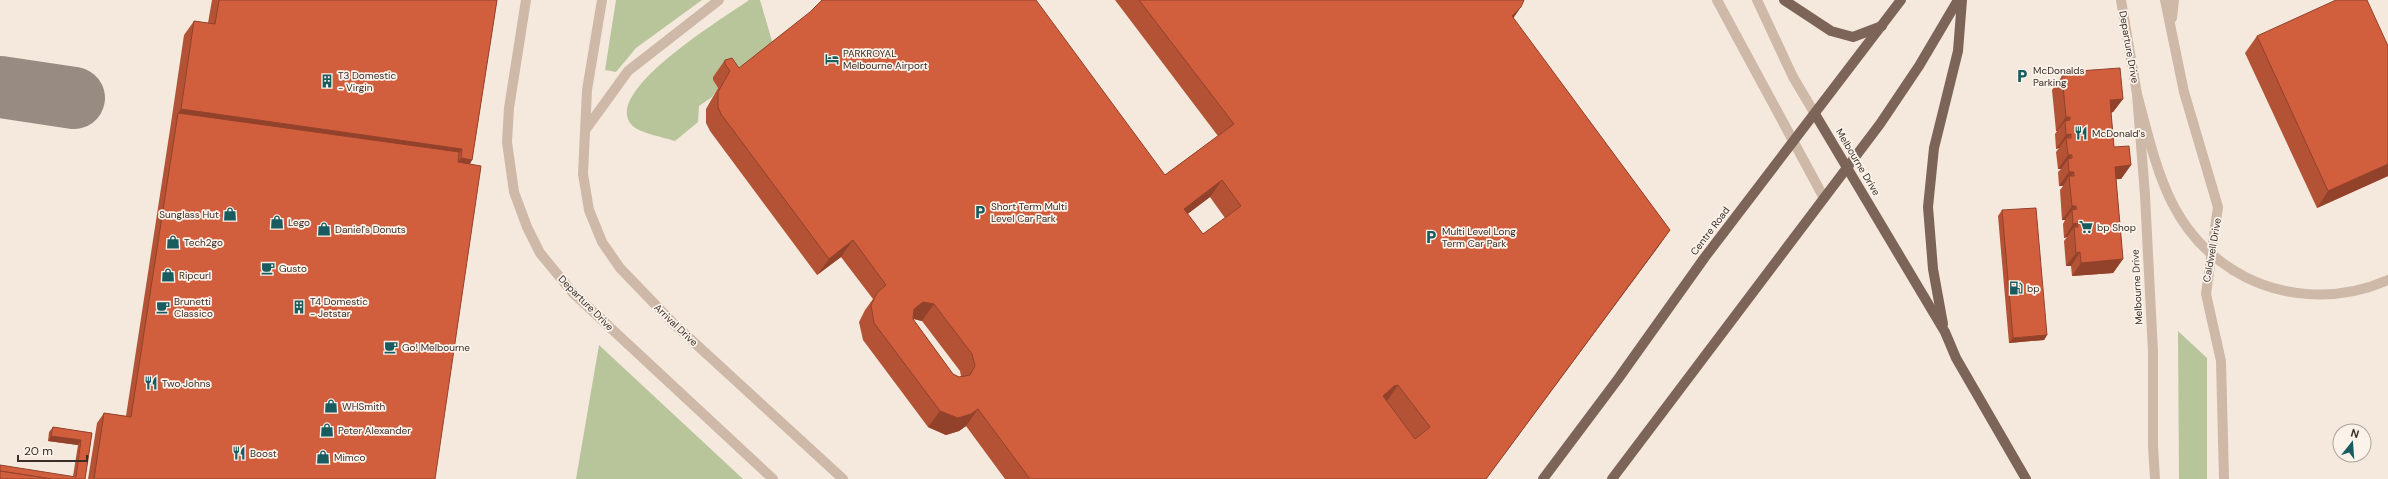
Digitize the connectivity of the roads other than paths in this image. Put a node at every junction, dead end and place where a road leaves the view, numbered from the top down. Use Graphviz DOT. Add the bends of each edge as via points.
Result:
graph roads {
  1 [pos="526,0"];
  2 [pos="602,0"];
  3 [pos="719,0"];
  4 [pos="1717,0"];
  5 [pos="1757,0"];
  6 [pos="1784,0"];
  7 [pos="1900,0"];
  8 [pos="1958,0"];
  9 [pos="1962,0"];
  10 [pos="2121,0"];
  11 [pos="2165,0"];
  12 [pos="2174,0"];
  13 [pos="1882,26"];
  14 [pos="2172,26"];
  15 [pos="2137,94"];
  16 [pos="1815,114"];
  17 [pos="586,129"];
  18 [pos="1794,142"];
  19 [pos="1847,168"];
  20 [pos="1824,198"];
  21 [pos="2388,280"];
  22 [pos="1944,332"];
  23 [pos="773,479"];
  24 [pos="843,479"];
  25 [pos="1544,479"];
  26 [pos="1612,479"];
  27 [pos="2026,479"];
  28 [pos="2155,479"];
  29 [pos="2224,479"];
  1 -- 23 [label="street, Departure Drive" via="509,108 507,142 514,192 540,253 573,293"];
  2 -- 17 [label="street, Arrival Drive" via="587,90"];
  3 -- 17 [label="street" via="628,71"];
  4 -- 18 [label="street"];
  5 -- 16 [label="street, Melbourne Drive" via="1793,77"];
  6 -- 13 [label="main road" via="1831,31 1853,37"];
  7 -- 13 [label="main road, Centre Road"];
  8 -- 19 [label="main road" via="1904,89"];
  9 -- 22 [label="main road, Melbourne Drive" via="1958,51 1934,148 1928,207 1933,269"];
  10 -- 15 [label="street, Departure Drive"];
  11 -- 14 [label="street, Caldwell Drive"];
  12 -- 14 [label="street, Caldwell Drive"];
  13 -- 16 [label="main road, Centre Road"];
  14 -- 29 [label="street, Caldwell Drive" via="2188,106 2218,207 2206,294 2221,361"];
  15 -- 21 [label="street, bridge" via="2158,171 2171,203 2196,240 2218,260 2271,288 2310,294 2354,291"];
  15 -- 28 [label="street, Melbourne Drive, bridge" via="2153,352 2152,446"];
  16 -- 18 [label="main road, Centre Road"];
  16 -- 19 [label="main road, Melbourne Drive"];
  17 -- 24 [label="street, Arrival Drive" via="584,193 592,221 608,254 674,324"];
  18 -- 20 [label="street"];
  18 -- 25 [label="main road, Centre Road" via="1705,257"];
  19 -- 20 [label="main road"];
  19 -- 22 [label="main road, Melbourne Drive"];
  20 -- 26 [label="main road"];
  22 -- 27 [label="main road, Melbourne Drive" via="1956,358"];
}
